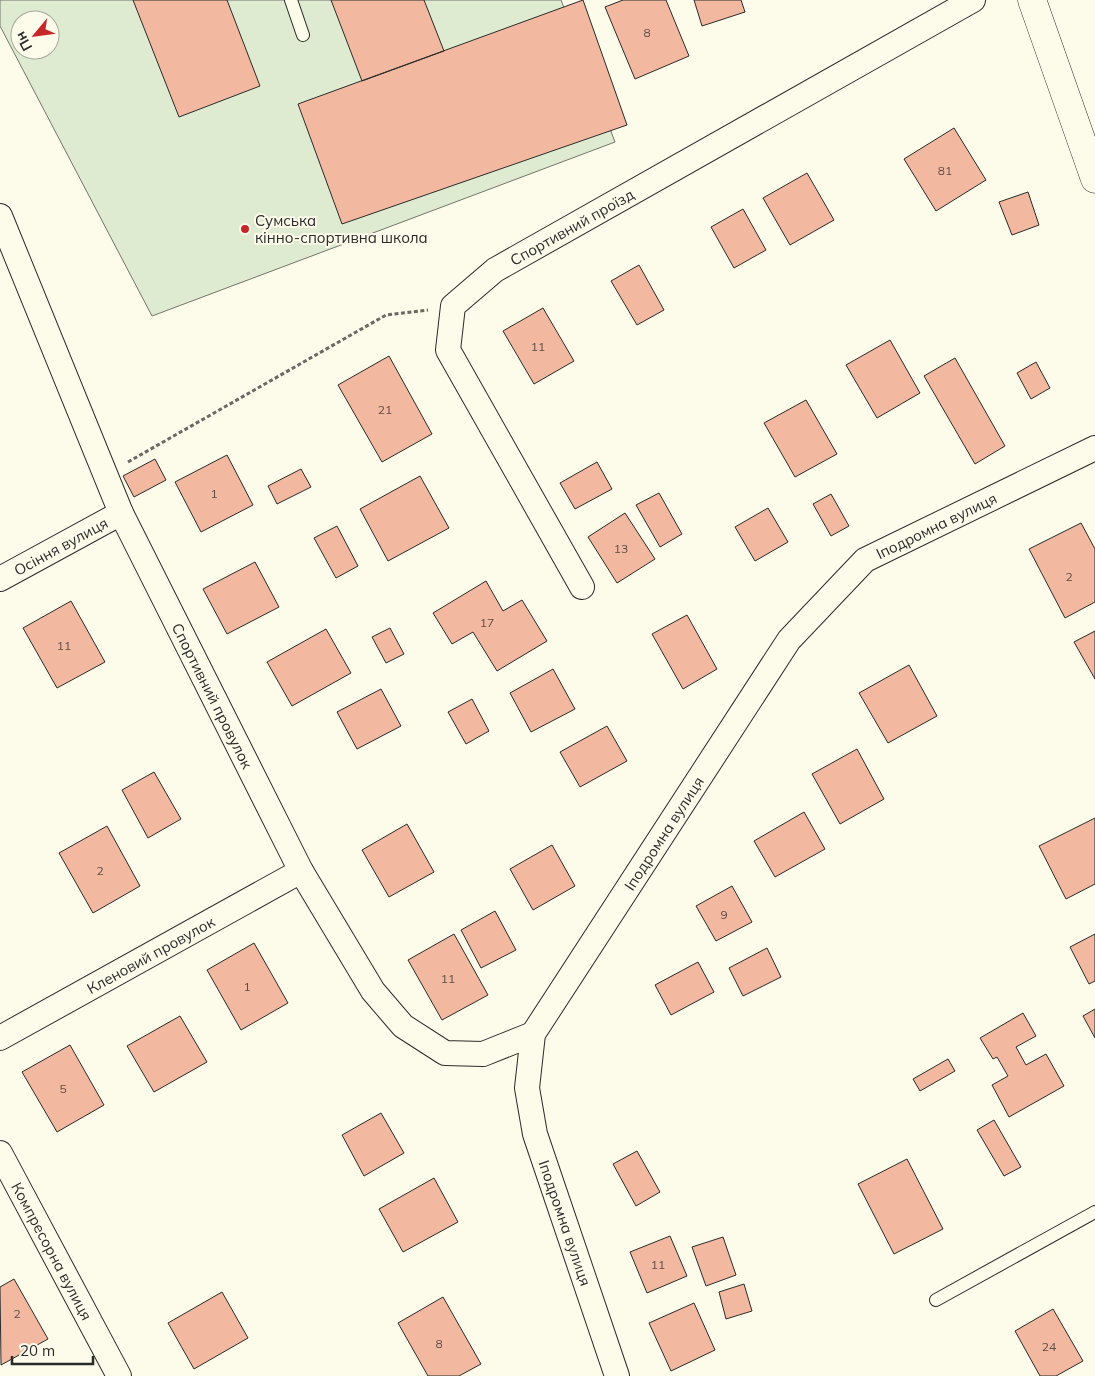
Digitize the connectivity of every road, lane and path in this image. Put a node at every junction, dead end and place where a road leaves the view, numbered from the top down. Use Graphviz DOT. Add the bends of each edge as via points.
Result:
graph roads {
  1 [pos="291,0"];
  2 [pos="973,0"];
  3 [pos="1032,0"];
  4 [pos="303,35"];
  5 [pos="1095,179"];
  6 [pos="0,216"];
  7 [pos="453,306"];
  8 [pos="1095,448"];
  9 [pos="106,475"];
  10 [pos="122,513"];
  11 [pos="0,579"];
  12 [pos="582,587"];
  13 [pos="301,871"];
  14 [pos="533,1034"];
  15 [pos="0,1038"];
  16 [pos="0,1153"];
  17 [pos="1095,1212"];
  18 [pos="936,1300"];
  19 [pos="119,1376"];
  20 [pos="617,1376"];
  1 -- 4 [label="lane"];
  2 -- 7 [label="street, Спортивний проїзд" via="495,270"];
  3 -- 5 [label="street"];
  6 -- 9 [label="street, Спортивний провулок"];
  7 -- 9 [label="path" via="386,315"];
  7 -- 12 [label="street" via="448,350"];
  8 -- 14 [label="street, Іподромна вулиця" via="864,560 789,640"];
  9 -- 10 [label="street, Спортивний провулок"];
  10 -- 11 [label="street, Осіння вулиця"];
  10 -- 13 [label="street, Спортивний провулок"];
  13 -- 14 [label="street, Спортивний провулок" via="373,991 403,1026 445,1053 483,1054"];
  13 -- 15 [label="street, Кленовий провулок"];
  14 -- 20 [label="street, Іподромна вулиця" via="527,1088 536,1134"];
  16 -- 19 [label="street, Компресорна вулиця"];
  17 -- 18 [label="lane"];
}
